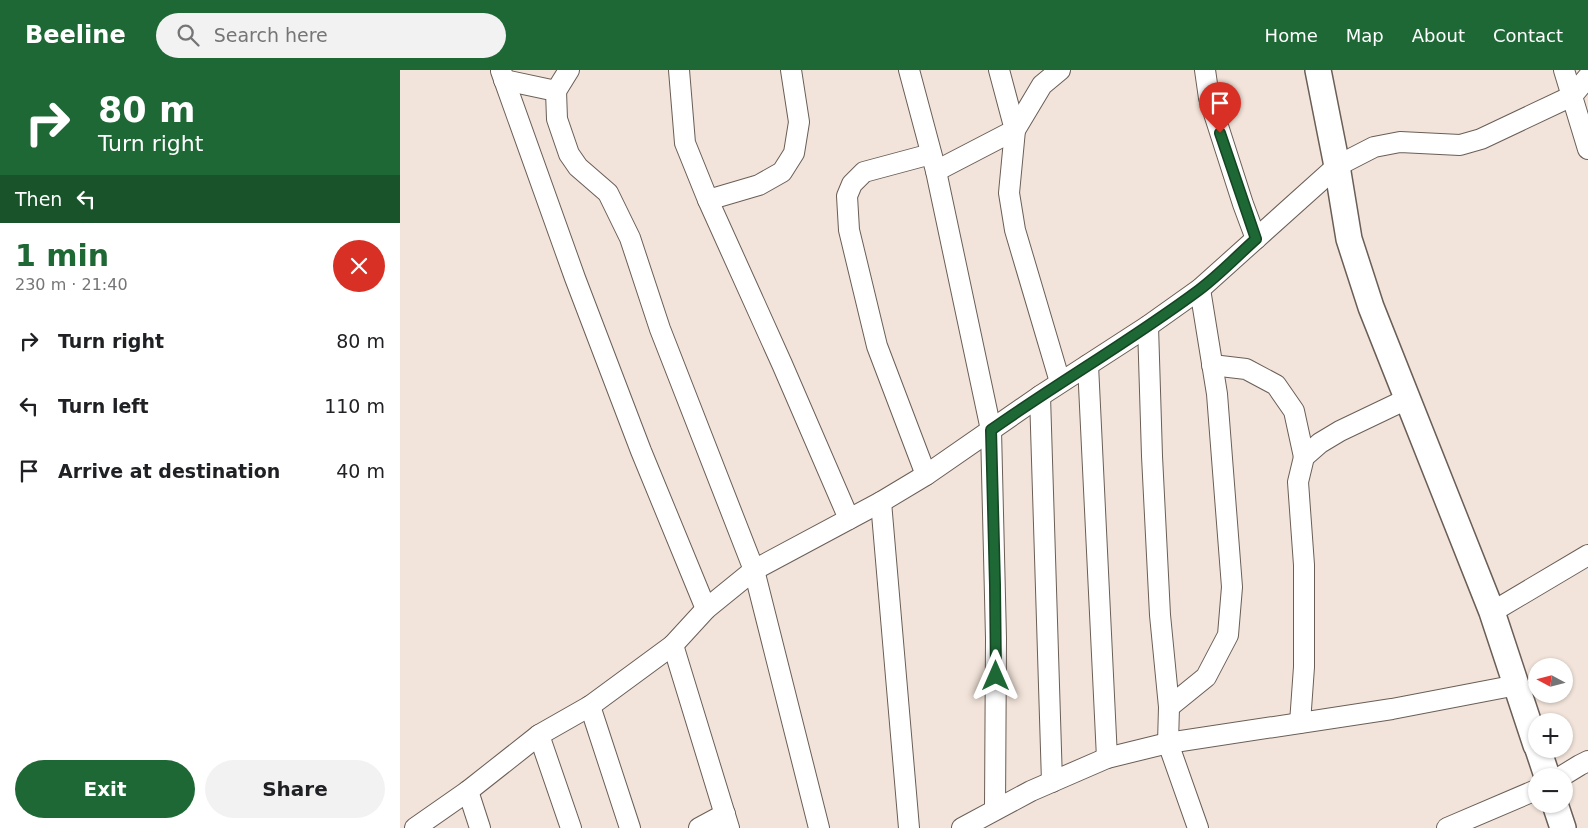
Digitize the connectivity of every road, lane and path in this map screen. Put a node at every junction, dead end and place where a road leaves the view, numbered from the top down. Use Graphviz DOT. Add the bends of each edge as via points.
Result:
graph roads {
  1 [pos="569,70"];
  2 [pos="679,70"];
  3 [pos="791,70"];
  4 [pos="909,70"];
  5 [pos="999,70"];
  6 [pos="1060,70"];
  7 [pos="1205,70"];
  8 [pos="1318,70"];
  9 [pos="1564,70"];
  10 [pos="502,75"];
  11 [pos="1588,77"];
  12 [pos="556,90"];
  13 [pos="1572,96"];
  14 [pos="1015,130"];
  15 [pos="1588,149"];
  16 [pos="933,163"];
  17 [pos="1337,166"];
  18 [pos="708,200"];
  19 [pos="1256,239"];
  20 [pos="1200,289"];
  21 [pos="1148,326"];
  22 [pos="1088,365"];
  23 [pos="1212,365"];
  24 [pos="1060,382"];
  25 [pos="1040,396"];
  26 [pos="1408,399"];
  27 [pos="991,430"];
  28 [pos="1304,457"];
  29 [pos="926,475"];
  30 [pos="881,502"];
  31 [pos="849,519"];
  32 [pos="1588,555"];
  33 [pos="754,570"];
  34 [pos="706,609"];
  35 [pos="1492,612"];
  36 [pos="673,645"];
  37 [pos="1517,685"];
  38 [pos="590,706"];
  39 [pos="1169,707"];
  40 [pos="1528,720"];
  41 [pos="1300,723"];
  42 [pos="539,735"];
  43 [pos="1168,743"];
  44 [pos="1107,758"];
  45 [pos="1588,761"];
  46 [pos="1573,769"];
  47 [pos="1052,782"];
  48 [pos="468,791"];
  49 [pos="1528,793"];
  50 [pos="995,809"];
  51 [pos="1558,813"];
  52 [pos="727,821"];
  53 [pos="435,822"];
  54 [pos="415,828"];
  55 [pos="480,828"];
  56 [pos="571,828"];
  57 [pos="630,828"];
  58 [pos="699,828"];
  59 [pos="819,828"];
  60 [pos="909,828"];
  61 [pos="962,828"];
  62 [pos="1198,828"];
  63 [pos="1447,828"];
  64 [pos="1562,828"];
  1 -- 12 [label="street"];
  2 -- 18 [label="street" via="685,143"];
  3 -- 18 [label="street" via="798,122 790,160 782,172 759,185"];
  4 -- 16 [label="street"];
  5 -- 14 [label="street"];
  6 -- 14 [label="street" via="1042,86"];
  7 -- 19 [label="street" via="1209,98"];
  8 -- 17 [label="street"];
  9 -- 13 [label="street"];
  10 -- 12 [label="street"];
  10 -- 34 [label="street" via="641,451"];
  11 -- 13 [label="street"];
  12 -- 33 [label="street" via="557,118 569,154 578,167 608,192 630,238 660,329"];
  13 -- 15 [label="street"];
  13 -- 17 [label="street" via="1481,139 1460,145 1400,142 1383,145"];
  14 -- 16 [label="street"];
  14 -- 24 [label="street" via="1009,193 1016,230"];
  16 -- 27 [label="street"];
  16 -- 29 [label="street" via="864,172 852,184 847,196 849,230 877,346"];
  17 -- 19 [label="street"];
  17 -- 26 [label="street" via="1349,239 1371,307"];
  18 -- 31 [label="street"];
  19 -- 20 [label="street"];
  20 -- 21 [label="street"];
  20 -- 23 [label="street"];
  21 -- 22 [label="street"];
  21 -- 39 [label="street" via="1160,615"];
  22 -- 24 [label="street"];
  22 -- 44 [label="street"];
  23 -- 28 [label="street" via="1246,369 1276,384 1294,411"];
  23 -- 39 [label="street" via="1232,587 1228,635 1206,677"];
  24 -- 25 [label="street"];
  25 -- 27 [label="street"];
  25 -- 47 [label="street"];
  26 -- 28 [label="street" via="1340,431"];
  26 -- 35 [label="street"];
  27 -- 29 [label="street"];
  27 -- 50 [label="street" via="996,638"];
  28 -- 41 [label="street" via="1298,482 1304,565 1304,667"];
  29 -- 30 [label="street"];
  30 -- 31 [label="street"];
  30 -- 60 [label="street"];
  31 -- 33 [label="street"];
  32 -- 35 [label="street"];
  33 -- 34 [label="street"];
  33 -- 59 [label="street"];
  34 -- 36 [label="street"];
  35 -- 37 [label="street"];
  36 -- 38 [label="street"];
  36 -- 52 [label="street"];
  37 -- 40 [label="street"];
  37 -- 41 [label="street"];
  38 -- 42 [label="street"];
  38 -- 57 [label="street"];
  39 -- 43 [label="street"];
  41 -- 43 [label="street"];
  42 -- 48 [label="street"];
  42 -- 56 [label="street"];
  43 -- 44 [label="street"];
  43 -- 62 [label="street"];
  44 -- 47 [label="street"];
  45 -- 46 [label="street"];
  47 -- 50 [label="street"];
  48 -- 53 [label="street"];
  48 -- 55 [label="street"];
  49 -- 63 [label="street"];
  50 -- 61 [label="street"];
  51 -- 64 [label="street"];
  52 -- 58 [label="street"];
  53 -- 54 [label="street"];
}
